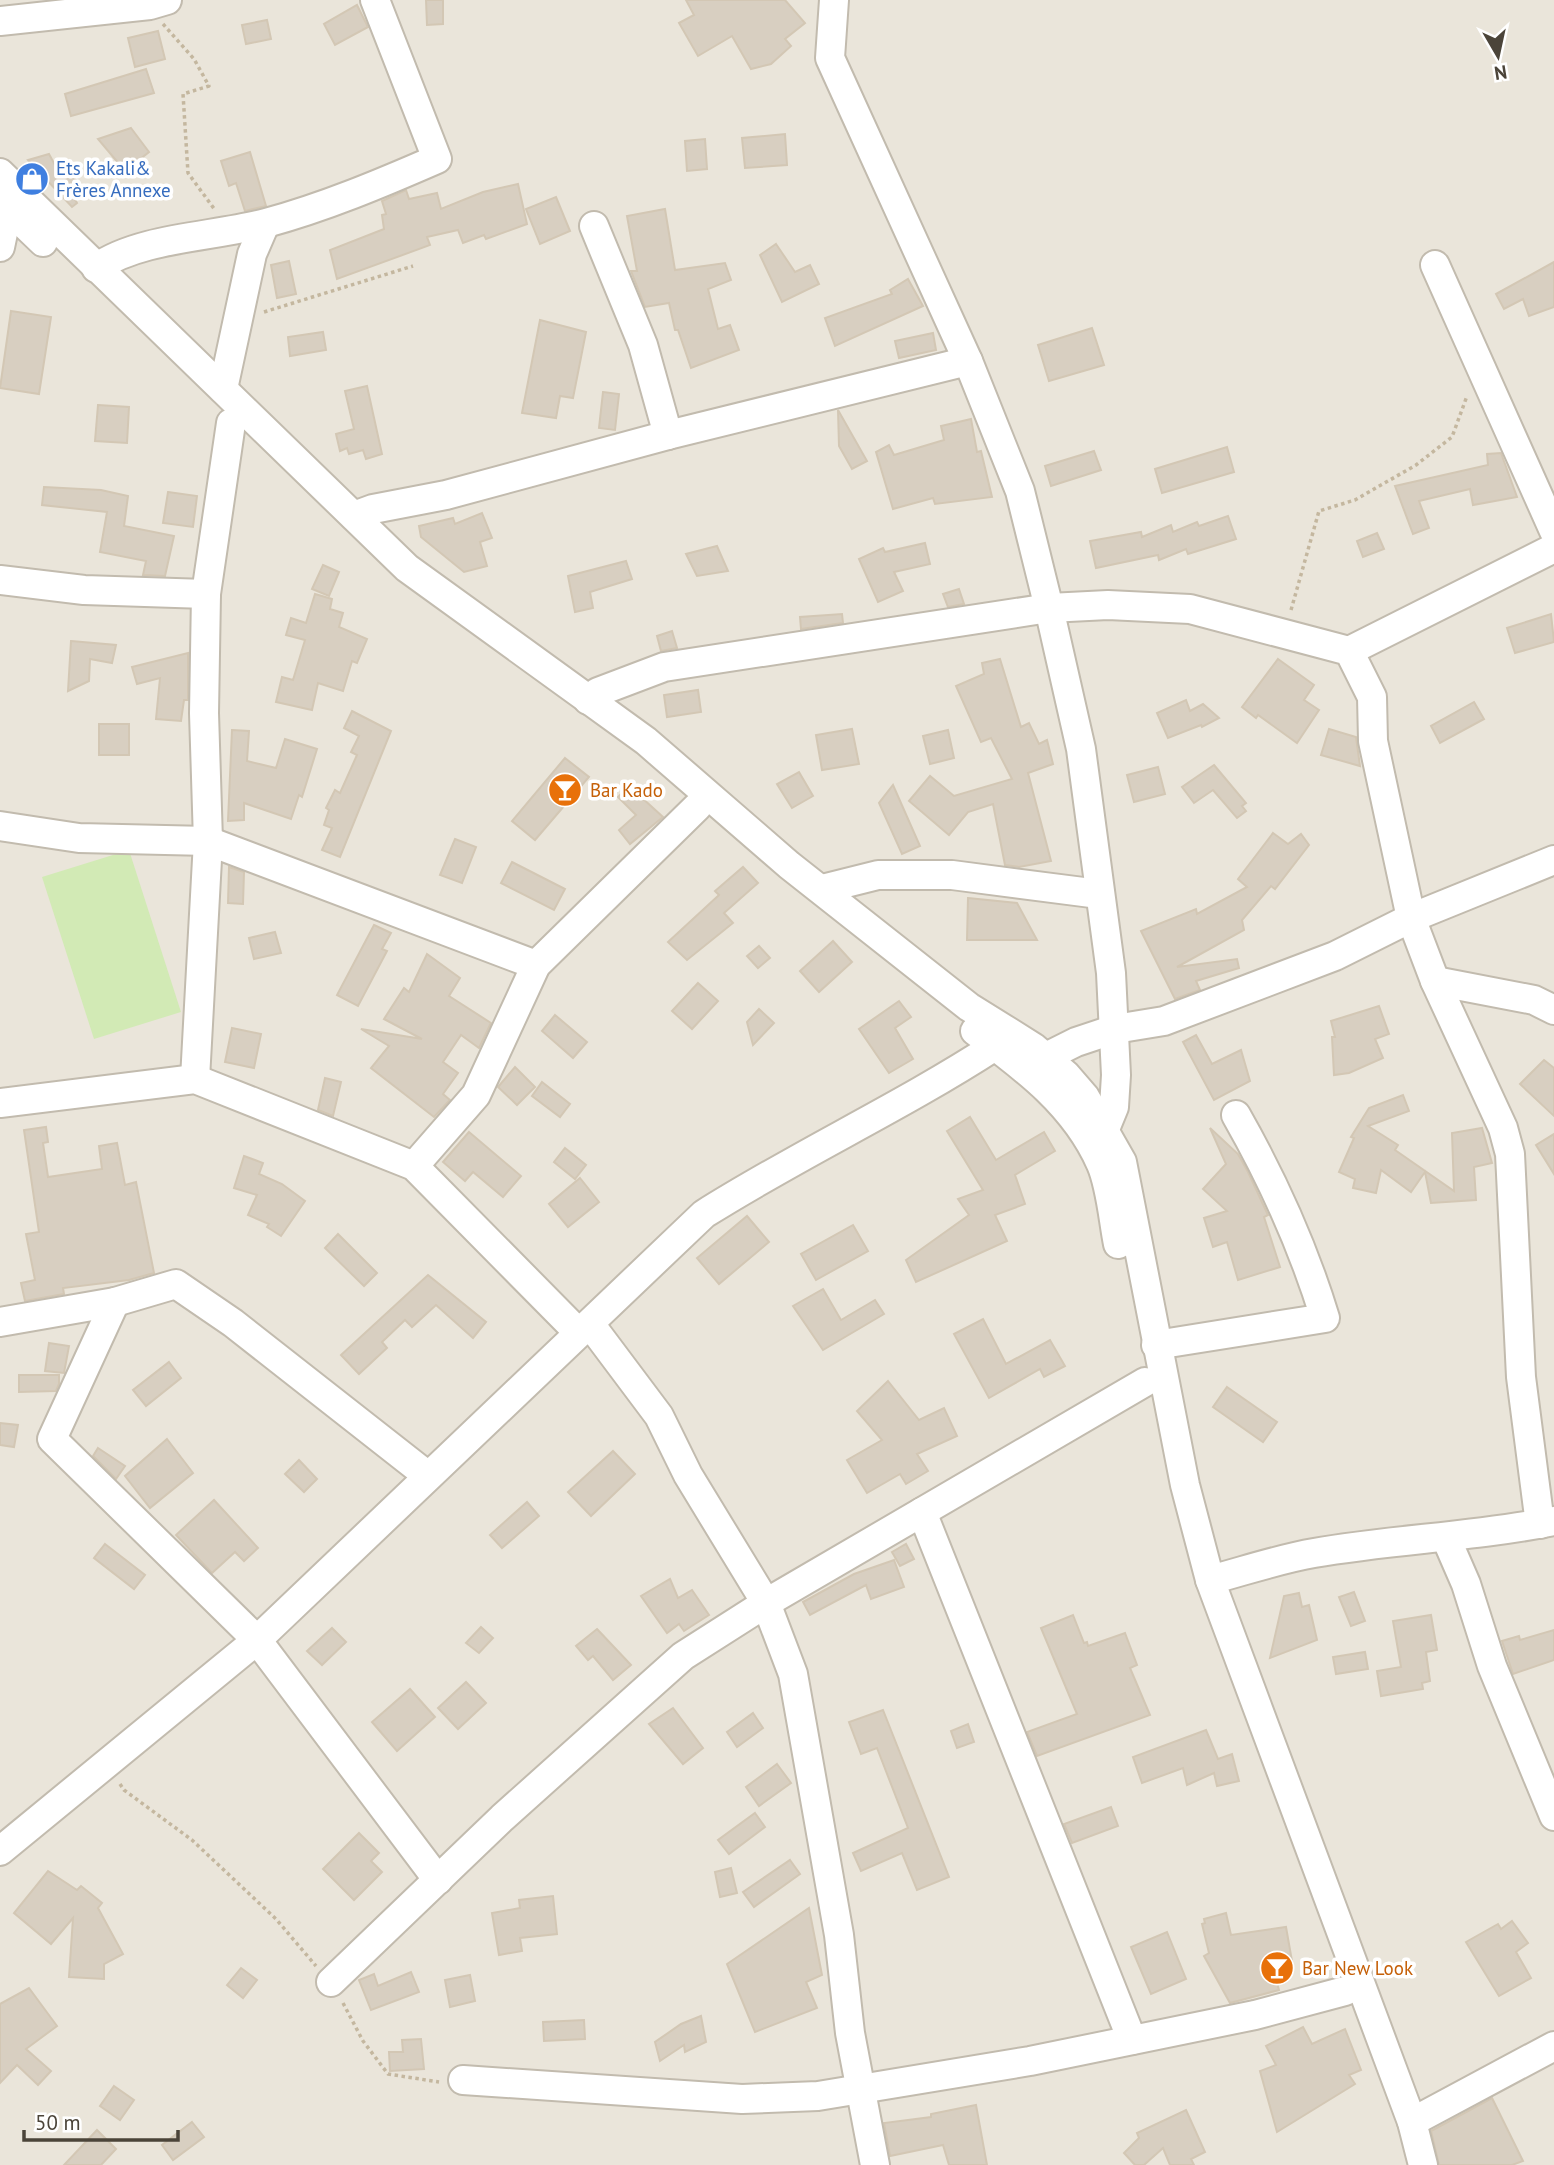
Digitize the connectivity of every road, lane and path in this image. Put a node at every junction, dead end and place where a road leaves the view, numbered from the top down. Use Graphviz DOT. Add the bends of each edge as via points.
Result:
graph roads {
  1 [pos="375,0"];
  2 [pos="834,0"];
  3 [pos="158,3"];
  4 [pos="0,21"];
  5 [pos="0,173"];
  6 [pos="4,205"];
  7 [pos="265,223"];
  8 [pos="594,226"];
  9 [pos="229,230"];
  10 [pos="0,247"];
  11 [pos="1435,265"];
  12 [pos="413,266"];
  13 [pos="96,268"];
  14 [pos="236,321"];
  15 [pos="968,361"];
  16 [pos="1477,364"];
  17 [pos="223,389"];
  18 [pos="231,423"];
  19 [pos="668,435"];
  20 [pos="354,516"];
  21 [pos="1554,531"];
  22 [pos="1554,548"];
  23 [pos="0,580"];
  24 [pos="206,594"];
  25 [pos="1049,608"];
  26 [pos="1285,632"];
  27 [pos="1349,651"];
  28 [pos="588,699"];
  29 [pos="697,807"];
  30 [pos="0,826"];
  31 [pos="208,841"];
  32 [pos="1554,860"];
  33 [pos="822,889"];
  34 [pos="1099,894"];
  35 [pos="1411,918"];
  36 [pos="536,965"];
  37 [pos="1435,981"];
  38 [pos="1554,1010"];
  39 [pos="1115,1029"];
  40 [pos="995,1046"];
  41 [pos="1034,1062"];
  42 [pos="195,1079"];
  43 [pos="0,1103"];
  44 [pos="1236,1115"];
  45 [pos="1105,1129"];
  46 [pos="414,1166"];
  47 [pos="115,1302"];
  48 [pos="0,1322"];
  49 [pos="585,1329"];
  50 [pos="1156,1345"];
  51 [pos="1144,1382"];
  52 [pos="428,1476"];
  53 [pos="922,1512"];
  54 [pos="1547,1523"];
  55 [pos="1446,1538"];
  56 [pos="1210,1580"];
  57 [pos="766,1603"];
  58 [pos="257,1640"];
  59 [pos="108,1764"];
  60 [pos="1554,1816"];
  61 [pos="0,1852"];
  62 [pos="438,1880"];
  63 [pos="331,1982"];
  64 [pos="1345,1991"];
  65 [pos="1132,2040"];
  66 [pos="1554,2046"];
  67 [pos="463,2080"];
  68 [pos="863,2089"];
  69 [pos="1412,2122"];
  70 [pos="875,2165"];
  71 [pos="1412,2165"];
  72 [pos="1423,2165"];
  1 -- 7 [label="street" via="437,159"];
  2 -- 15 [label="street" via="830,58"];
  3 -- 4 [label="street"];
  3 -- 9 [label="path" via="209,86 183,94 188,173"];
  5 -- 13 [label="street"];
  6 -- 10 [label="street"];
  6 -- 18 [label="street"];
  7 -- 9 [label="street"];
  7 -- 14 [label="street" via="252,254"];
  8 -- 19 [label="street" via="643,345"];
  9 -- 13 [label="street" via="144,249"];
  11 -- 16 [label="street"];
  12 -- 14 [label="path"];
  13 -- 17 [label="street"];
  14 -- 17 [label="street"];
  15 -- 19 [label="street"];
  15 -- 25 [label="street" via="1020,491"];
  16 -- 21 [label="street"];
  16 -- 26 [label="path" via="1451,437 1416,465 1355,500 1319,511"];
  17 -- 20 [label="street"];
  18 -- 24 [label="street"];
  18 -- 29 [label="street" via="399,582 636,753"];
  19 -- 20 [label="street"];
  20 -- 28 [label="street" via="407,568"];
  22 -- 27 [label="street"];
  23 -- 24 [label="street" via="84,590"];
  24 -- 31 [label="street"];
  25 -- 26 [label="street" via="1190,609"];
  25 -- 28 [label="street" via="664,667"];
  25 -- 34 [label="street" via="1081,749"];
  26 -- 27 [label="street"];
  27 -- 35 [label="street" via="1372,697 1374,741"];
  28 -- 33 [label="street" via="646,741"];
  29 -- 36 [label="street"];
  29 -- 40 [label="street" via="876,956"];
  30 -- 31 [label="street" via="79,838"];
  31 -- 36 [label="street"];
  31 -- 42 [label="street"];
  32 -- 35 [label="street"];
  33 -- 34 [label="street" via="878,875 952,876"];
  33 -- 41 [label="street"];
  34 -- 39 [label="street"];
  35 -- 37 [label="street"];
  35 -- 39 [label="street" via="1335,956 1177,1016"];
  36 -- 46 [label="street" via="475,1095"];
  37 -- 38 [label="street" via="1534,1000"];
  37 -- 54 [label="street" via="1503,1128 1510,1154 1521,1377"];
  39 -- 41 [label="street"];
  39 -- 45 [label="street" via="1114,1107"];
  40 -- 41 [label="street"];
  40 -- 49 [label="street" via="856,1129 773,1170 704,1214"];
  41 -- 45 [label="street" via="1085,1097"];
  41 -- 51 [label="street" via="1101,1165"];
  42 -- 43 [label="street"];
  42 -- 46 [label="street"];
  44 -- 50 [label="street" via="1306,1255 1325,1318"];
  45 -- 50 [label="street" via="1122,1162"];
  46 -- 49 [label="street"];
  47 -- 48 [label="street"];
  47 -- 52 [label="street" via="176,1284 233,1322"];
  47 -- 58 [label="street" via="52,1439"];
  49 -- 52 [label="street"];
  49 -- 57 [label="street" via="659,1416 688,1475"];
  50 -- 56 [label="street"];
  51 -- 53 [label="street"];
  51 -- 64 [label="street" via="1196,1585"];
  52 -- 58 [label="street"];
  53 -- 57 [label="street"];
  53 -- 65 [label="street"];
  54 -- 55 [label="street"];
  55 -- 56 [label="street" via="1312,1553"];
  55 -- 60 [label="street"];
  56 -- 69 [label="street"];
  57 -- 62 [label="street" via="683,1656"];
  57 -- 68 [label="street" via="793,1674 839,1935 850,2033"];
  58 -- 59 [label="street"];
  58 -- 62 [label="street"];
  59 -- 61 [label="street"];
  59 -- 63 [label="path" via="124,1790 192,1840 276,1919"];
  62 -- 63 [label="street"];
  63 -- 67 [label="path" via="388,2074 440,2082"];
  64 -- 65 [label="street"];
  64 -- 71 [label="street"];
  65 -- 68 [label="street"];
  66 -- 69 [label="street"];
  67 -- 68 [label="street" via="742,2099"];
  68 -- 70 [label="street"];
  69 -- 72 [label="street"];
}
